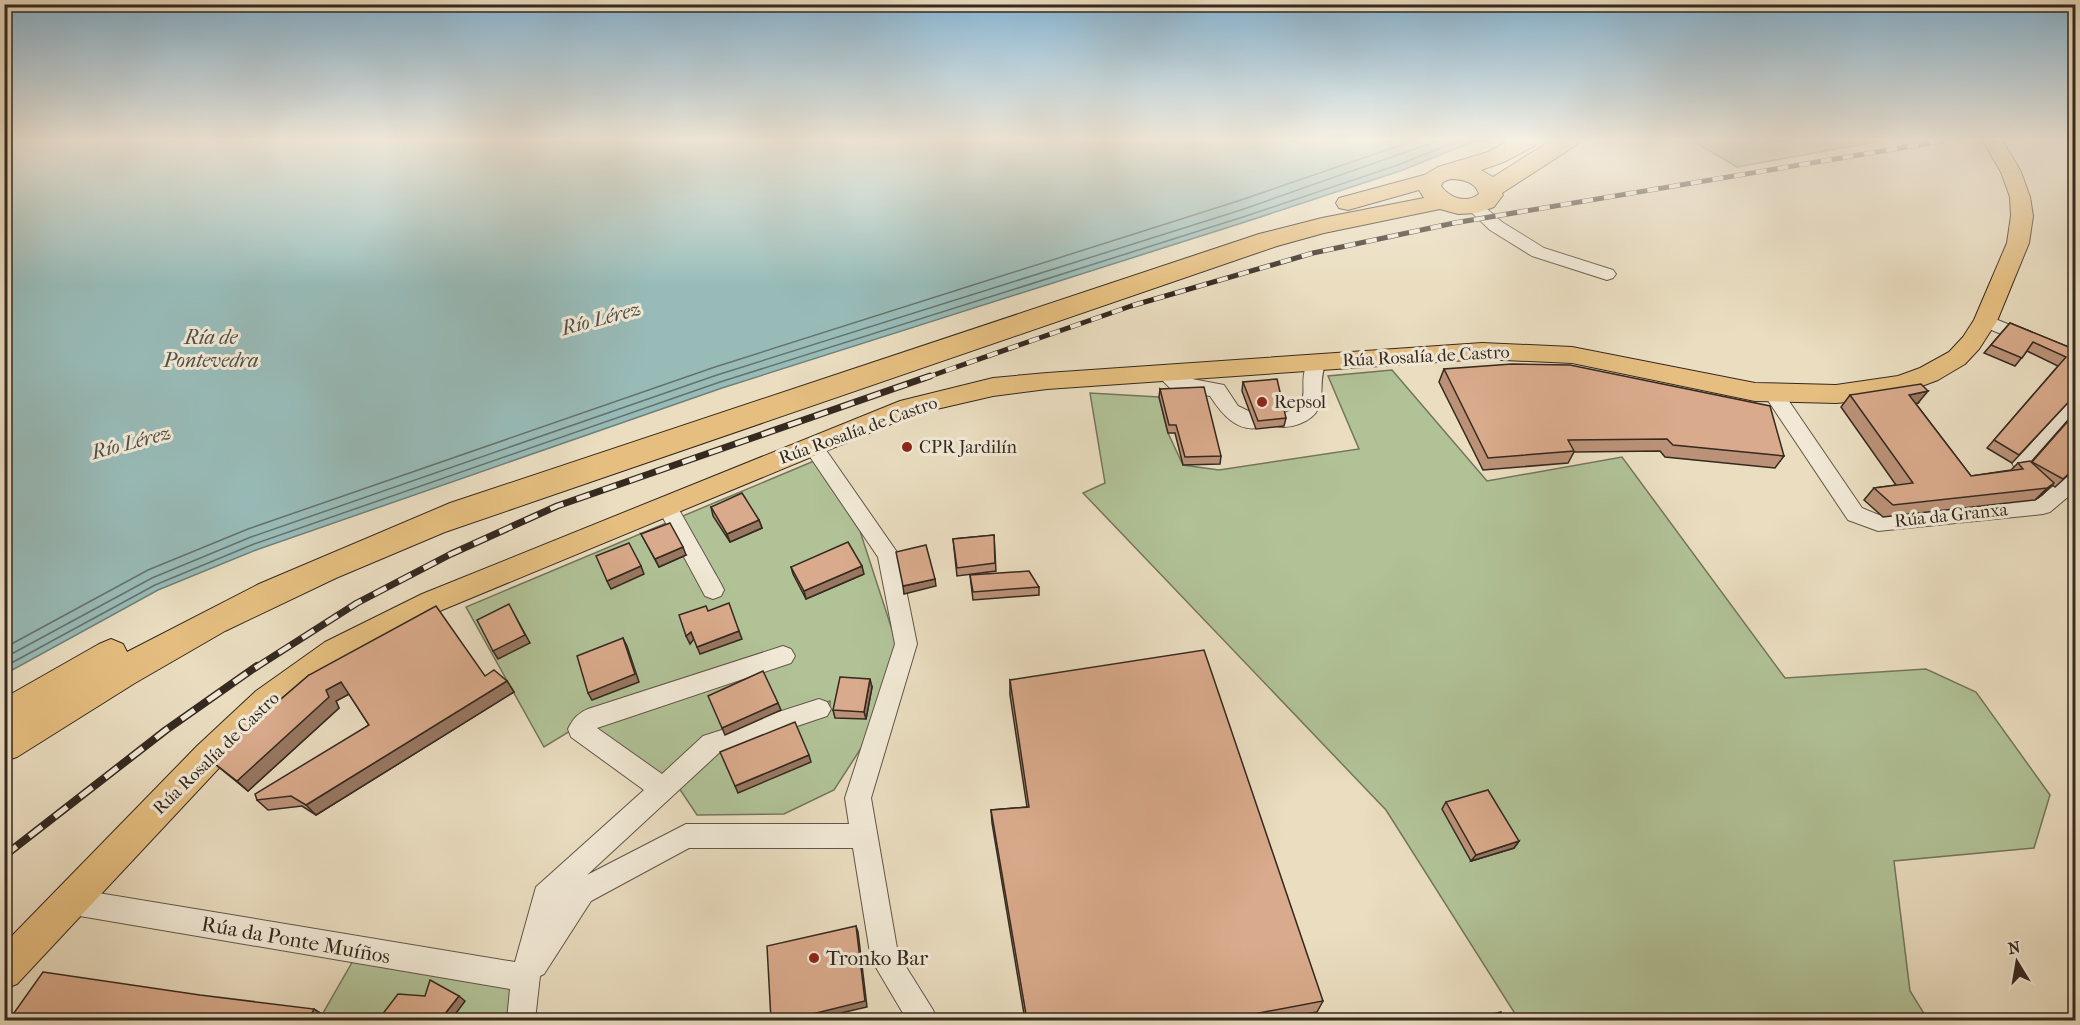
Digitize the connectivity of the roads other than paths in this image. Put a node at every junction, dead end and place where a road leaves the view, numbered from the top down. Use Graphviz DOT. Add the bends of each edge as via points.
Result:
graph roads {
  1 [pos="1395,189"];
  2 [pos="1429,189"];
  3 [pos="1446,189"];
  4 [pos="1482,189"];
  5 [pos="1496,189"];
  6 [pos="2017,189"];
  7 [pos="1482,198"];
  8 [pos="1607,274"];
  9 [pos="1985,321"];
  10 [pos="2076,358"];
  11 [pos="1317,363"];
  12 [pos="1164,373"];
  13 [pos="1773,393"];
  14 [pos="2076,403"];
  15 [pos="1283,421"];
  16 [pos="1254,422"];
  17 [pos="812,445"];
  18 [pos="2022,463"];
  19 [pos="2076,478"];
  20 [pos="666,505"];
  21 [pos="713,590"];
  22 [pos="783,656"];
  23 [pos="819,709"];
  24 [pos="4,717"];
  25 [pos="4,745"];
  26 [pos="663,789"];
  27 [pos="864,836"];
  28 [pos="68,901"];
  29 [pos="4,971"];
  30 [pos="525,978"];
  31 [pos="521,1020"];
  32 [pos="923,1020"];
  1 -- 24 [label="highway" via="529,468 431,504 344,538 191,609"];
  2 -- 25 [label="highway" via="461,512 243,606 151,655"];
  3 -- 7 [label="highway" via="1454,205"];
  4 -- 7 [label="highway"];
  5 -- 7 [label="highway"];
  6 -- 9 [label="main road, Rúa Rosalía de Castro" via="2022,216 2018,243"];
  7 -- 8 [label="street" via="1496,226 1538,252"];
  9 -- 10 [label="street"];
  9 -- 13 [label="main road, Rúa Rosalía de Castro" via="1957,358 1903,384 1836,394"];
  11 -- 12 [label="main road, Rúa Rosalía de Castro"];
  11 -- 13 [label="main road, Rúa Rosalía de Castro" via="1532,351"];
  11 -- 15 [label="street" via="1312,373 1313,400 1306,412 1298,419"];
  12 -- 16 [label="street" via="1177,383 1217,390 1237,418"];
  12 -- 17 [label="main road, Rúa Rosalía de Castro" via="993,387 909,408"];
  13 -- 19 [label="street, Rúa da Granxa" via="1855,514 1878,523 2043,506"];
  14 -- 18 [label="street"];
  17 -- 20 [label="main road, Rúa Rosalía de Castro"];
  17 -- 27 [label="street" via="888,555 906,644 858,798"];
  20 -- 21 [label="street"];
  20 -- 28 [label="main road, Rúa Rosalía de Castro" via="432,602 374,628 331,654 283,688 236,729"];
  22 -- 26 [label="street" via="588,720 580,729"];
  23 -- 26 [label="street" via="712,744"];
  26 -- 30 [label="street" via="545,896"];
  27 -- 30 [label="street" via="686,836 582,892"];
  27 -- 32 [label="street" via="885,959"];
  28 -- 29 [label="main road, Rúa Rosalía de Castro"];
  28 -- 30 [label="street, Rúa da Ponte Muíños"];
  30 -- 31 [label="street"];
}
